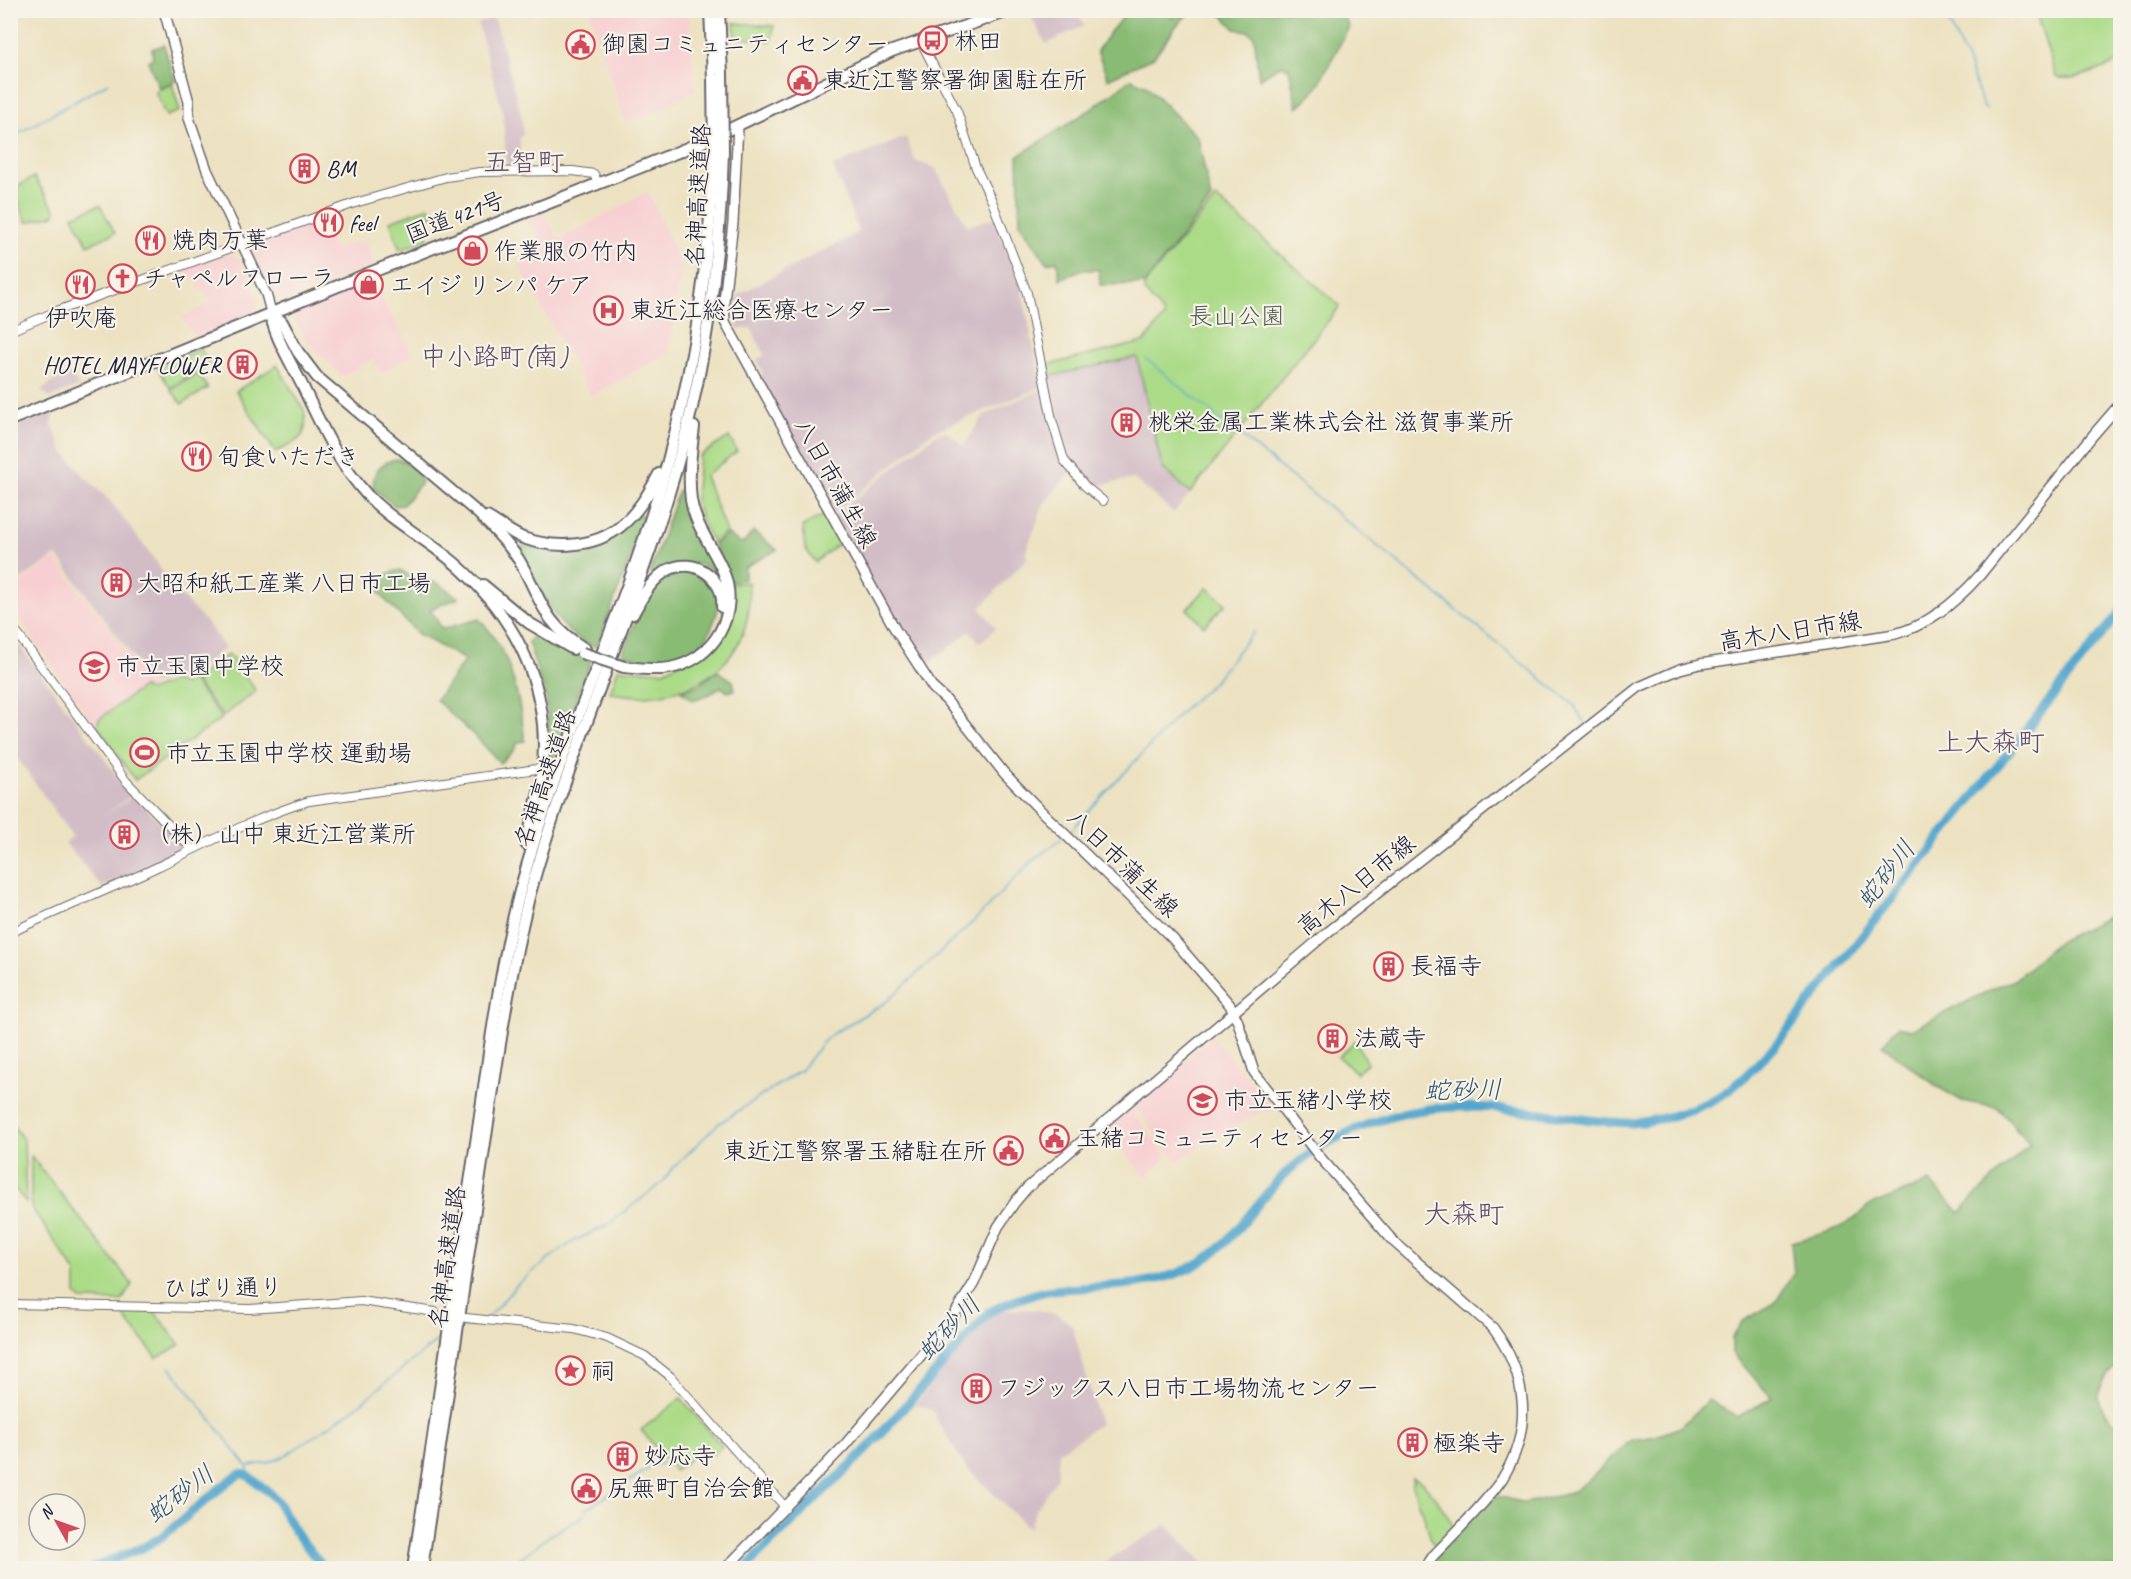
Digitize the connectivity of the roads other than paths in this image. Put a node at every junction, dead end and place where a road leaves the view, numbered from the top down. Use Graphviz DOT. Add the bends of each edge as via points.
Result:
graph roads {
  1 [pos="164,10"];
  2 [pos="710,10"];
  3 [pos="719,10"];
  4 [pos="1012,10"];
  5 [pos="921,42"];
  6 [pos="718,76"];
  7 [pos="738,124"];
  8 [pos="719,153"];
  9 [pos="598,184"];
  10 [pos="242,244"];
  11 [pos="713,294"];
  12 [pos="271,312"];
  13 [pos="10,332"];
  14 [pos="2121,404"];
  15 [pos="10,420"];
  16 [pos="669,456"];
  17 [pos="1103,501"];
  18 [pos="478,514"];
  19 [pos="458,567"];
  20 [pos="10,624"];
  21 [pos="618,638"];
  22 [pos="583,651"];
  23 [pos="625,664"];
  24 [pos="537,769"];
  25 [pos="192,849"];
  26 [pos="10,933"];
  27 [pos="500,986"];
  28 [pos="1234,1011"];
  29 [pos="10,1304"];
  30 [pos="435,1312"];
  31 [pos="466,1318"];
  32 [pos="786,1508"];
  33 [pos="423,1531"];
  34 [pos="413,1569"];
  35 [pos="422,1569"];
  36 [pos="726,1569"];
  37 [pos="1425,1569"];
  1 -- 10 [label="main road" via="189,102 189,118 207,170"];
  2 -- 6 [label="highway, 名神高速道路"];
  3 -- 6 [label="highway, 名神高速道路"];
  4 -- 5 [label="highway, 国道421号"];
  5 -- 7 [label="highway, 国道421号" via="892,51"];
  5 -- 17 [label="street" via="957,111 1027,293 1052,420 1065,460 1085,486"];
  6 -- 8 [label="highway, 名神高速道路, bridge"];
  7 -- 9 [label="highway, 国道421号"];
  7 -- 28 [label="main road, 八日市蒲生線" via="725,322 895,629 933,688 1004,773 1173,938"];
  8 -- 11 [label="highway, 名神高速道路"];
  8 -- 16 [label="highway, 名神高速道路" via="702,291"];
  9 -- 10 [label="street" via="594,174 573,171 480,172 446,177 355,203"];
  9 -- 12 [label="highway, 国道421号"];
  10 -- 12 [label="main road"];
  10 -- 13 [label="street"];
  11 -- 21 [label="highway, 名神高速道路" via="705,353 683,444"];
  11 -- 23 [label="highway" via="690,477 697,522 728,586 725,622 716,640 687,663 668,669"];
  12 -- 15 [label="highway, 国道421号"];
  12 -- 18 [label="highway" via="282,322 317,377"];
  12 -- 19 [label="highway" via="271,324 331,447 350,475 377,504"];
  14 -- 28 [label="main road, 高木八日市線" via="1950,606 1895,634 1700,664 1639,687 1406,869"];
  16 -- 18 [label="highway" via="636,512 619,528 599,538 578,544 538,542"];
  16 -- 27 [label="highway, 名神高速道路" via="624,594 545,806 519,896"];
  18 -- 22 [label="highway" via="518,559 555,626"];
  19 -- 22 [label="highway" via="529,623"];
  19 -- 27 [label="highway" via="511,627 537,684 542,720 540,785"];
  20 -- 25 [label="street" via="126,781"];
  21 -- 23 [label="highway" via="646,591 669,570 694,567 714,578 723,603 720,621 700,650 667,664"];
  21 -- 33 [label="highway, 名神高速道路" via="562,787 522,929"];
  22 -- 23 [label="highway"];
  24 -- 25 [label="street" via="309,801"];
  25 -- 26 [label="street"];
  27 -- 33 [label="highway, 名神高速道路"];
  28 -- 32 [label="main road, 高木八日市線" via="1015,1202 998,1227 974,1283 951,1320"];
  28 -- 37 [label="main road, 八日市蒲生線" via="1254,1072 1319,1156 1393,1241 1493,1328 1518,1375 1523,1415 1511,1462 1501,1480"];
  29 -- 30 [label="street, ひばり通り" via="250,1309 361,1301"];
  31 -- 32 [label="street" via="574,1329 607,1338 645,1356 670,1376"];
  32 -- 36 [label="main road, 高木八日市線"];
  33 -- 34 [label="highway, 名神高速道路"];
  33 -- 35 [label="highway, 名神高速道路"];
}
